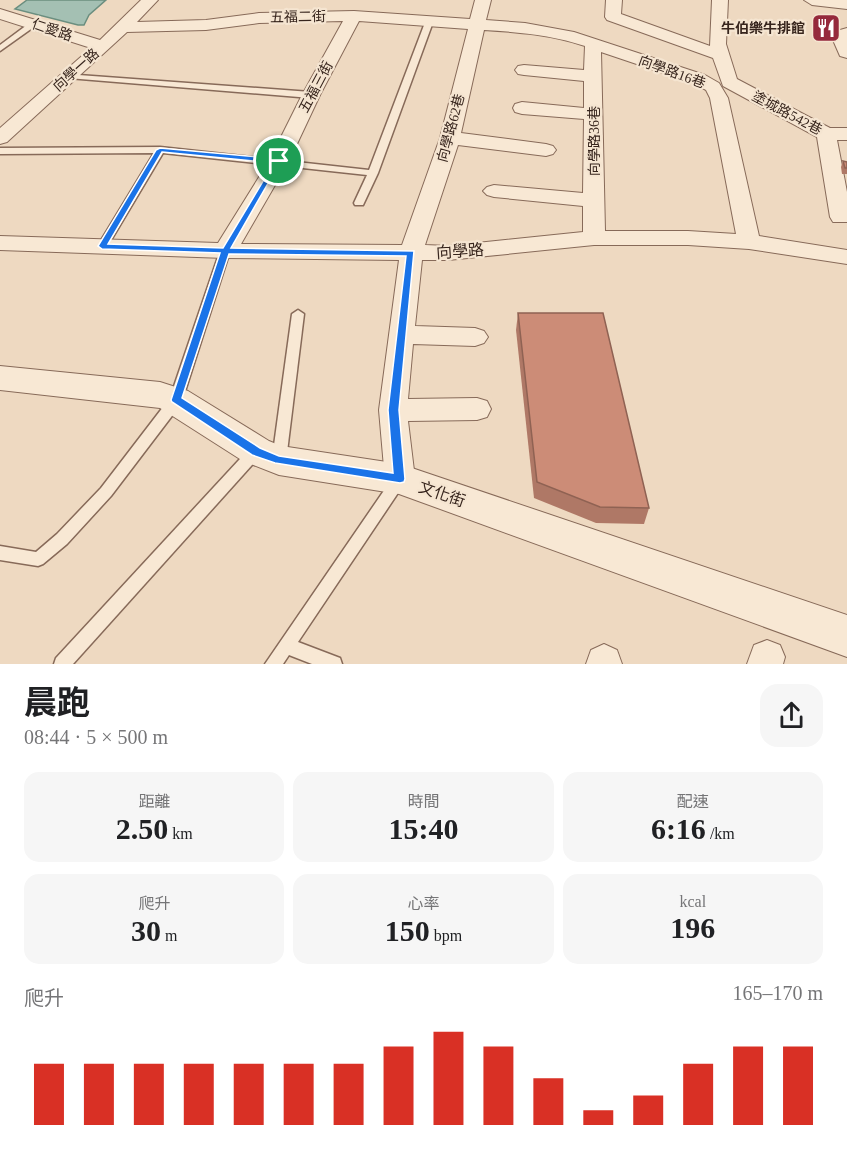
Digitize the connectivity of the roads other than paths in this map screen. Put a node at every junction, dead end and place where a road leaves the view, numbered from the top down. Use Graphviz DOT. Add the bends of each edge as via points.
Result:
graph roads {
  1 [pos="23,0"];
  2 [pos="150,0"];
  3 [pos="269,0"];
  4 [pos="483,0"];
  5 [pos="614,0"];
  6 [pos="720,0"];
  7 [pos="812,0"];
  8 [pos="847,4"];
  9 [pos="2,14"];
  10 [pos="354,16"];
  11 [pos="259,18"];
  12 [pos="429,22"];
  13 [pos="34,24"];
  14 [pos="476,26"];
  15 [pos="121,27"];
  16 [pos="847,34"];
  17 [pos="593,44"];
  18 [pos="103,46"];
  19 [pos="0,49"];
  20 [pos="847,52"];
  21 [pos="721,55"];
  22 [pos="524,70"];
  23 [pos="69,76"];
  24 [pos="593,76"];
  25 [pos="311,95"];
  26 [pos="522,108"];
  27 [pos="594,114"];
  28 [pos="826,134"];
  29 [pos="847,134"];
  30 [pos="0,138"];
  31 [pos="450,138"];
  32 [pos="160,150"];
  33 [pos="546,150"];
  34 [pos="0,151"];
  35 [pos="279,161"];
  36 [pos="374,173"];
  37 [pos="494,191"];
  38 [pos="594,201"];
  39 [pos="359,202"];
  40 [pos="841,218"];
  41 [pos="594,238"];
  42 [pos="749,242"];
  43 [pos="0,243"];
  44 [pos="102,246"];
  45 [pos="225,251"];
  46 [pos="411,253"];
  47 [pos="847,257"];
  48 [pos="298,314"];
  49 [pos="401,335"];
  50 [pos="474,337"];
  51 [pos="0,378"];
  52 [pos="176,400"];
  53 [pos="477,409"];
  54 [pos="393,410"];
  55 [pos="267,456"];
  56 [pos="400,479"];
  57 [pos="2,555"];
  58 [pos="847,636"];
  59 [pos="286,646"];
  60 [pos="62,664"];
  61 [pos="273,664"];
  62 [pos="334,664"];
  1 -- 9 [label="street"];
  2 -- 15 [label="street, 向學一路"];
  3 -- 11 [label="street"];
  4 -- 14 [label="street, 向學路62巷"];
  5 -- 21 [label="street" via="613,17"];
  6 -- 21 [label="street"];
  7 -- 8 [label="street"];
  9 -- 13 [label="street, 仁愛路"];
  10 -- 11 [label="street, 五福二街"];
  10 -- 12 [label="street, 五福二街"];
  10 -- 25 [label="street, 五福三街"];
  11 -- 15 [label="street, 五福二街" via="206,25"];
  12 -- 14 [label="street, 五福二街"];
  12 -- 36 [label="lane"];
  13 -- 18 [label="street, 仁愛路"];
  13 -- 19 [label="lane"];
  14 -- 17 [label="street, 向學路16巷" via="525,28 568,35"];
  14 -- 31 [label="street, 向學路62巷"];
  15 -- 18 [label="street, 向學一路"];
  16 -- 20 [label="street" via="843,40"];
  17 -- 24 [label="street, 向學路36巷"];
  17 -- 42 [label="street, 向學路16巷" via="713,87"];
  18 -- 23 [label="street, 向學一路"];
  21 -- 28 [label="street, 塗城路542巷" via="729,82"];
  22 -- 24 [label="street"];
  23 -- 25 [label="lane"];
  23 -- 30 [label="street, 向學一路"];
  24 -- 27 [label="street, 向學路36巷"];
  25 -- 35 [label="street, 五福三街"];
  26 -- 27 [label="street"];
  27 -- 38 [label="street, 向學路36巷"];
  28 -- 29 [label="street, 塗城路542巷"];
  28 -- 40 [label="street"];
  31 -- 33 [label="street"];
  31 -- 46 [label="street, 向學路62巷"];
  32 -- 34 [label="lane"];
  32 -- 35 [label="lane"];
  32 -- 44 [label="lane"];
  35 -- 36 [label="lane"];
  35 -- 45 [label="street, 五福三街"];
  36 -- 39 [label="lane"];
  37 -- 38 [label="street"];
  38 -- 41 [label="street, 向學路36巷"];
  41 -- 42 [label="street, 向學路"];
  41 -- 46 [label="street, 向學路" via="448,253"];
  42 -- 47 [label="street, 向學路"];
  43 -- 44 [label="street, 向學路"];
  44 -- 45 [label="street, 向學路"];
  45 -- 46 [label="street, 向學路"];
  45 -- 52 [label="lane"];
  46 -- 49 [label="street, 向學路62巷"];
  48 -- 55 [label="lane"];
  49 -- 50 [label="street"];
  49 -- 54 [label="street, 向學路62巷"];
  51 -- 52 [label="street, 文化街"];
  52 -- 55 [label="street, 文化街"];
  52 -- 57 [label="lane" via="106,492 62,539 38,559"];
  53 -- 54 [label="street"];
  54 -- 56 [label="street, 向學路62巷"];
  55 -- 56 [label="street, 文化街"];
  55 -- 60 [label="lane"];
  56 -- 58 [label="street, 文化街"];
  56 -- 59 [label="lane"];
  59 -- 61 [label="lane"];
  59 -- 62 [label="lane"];
}
